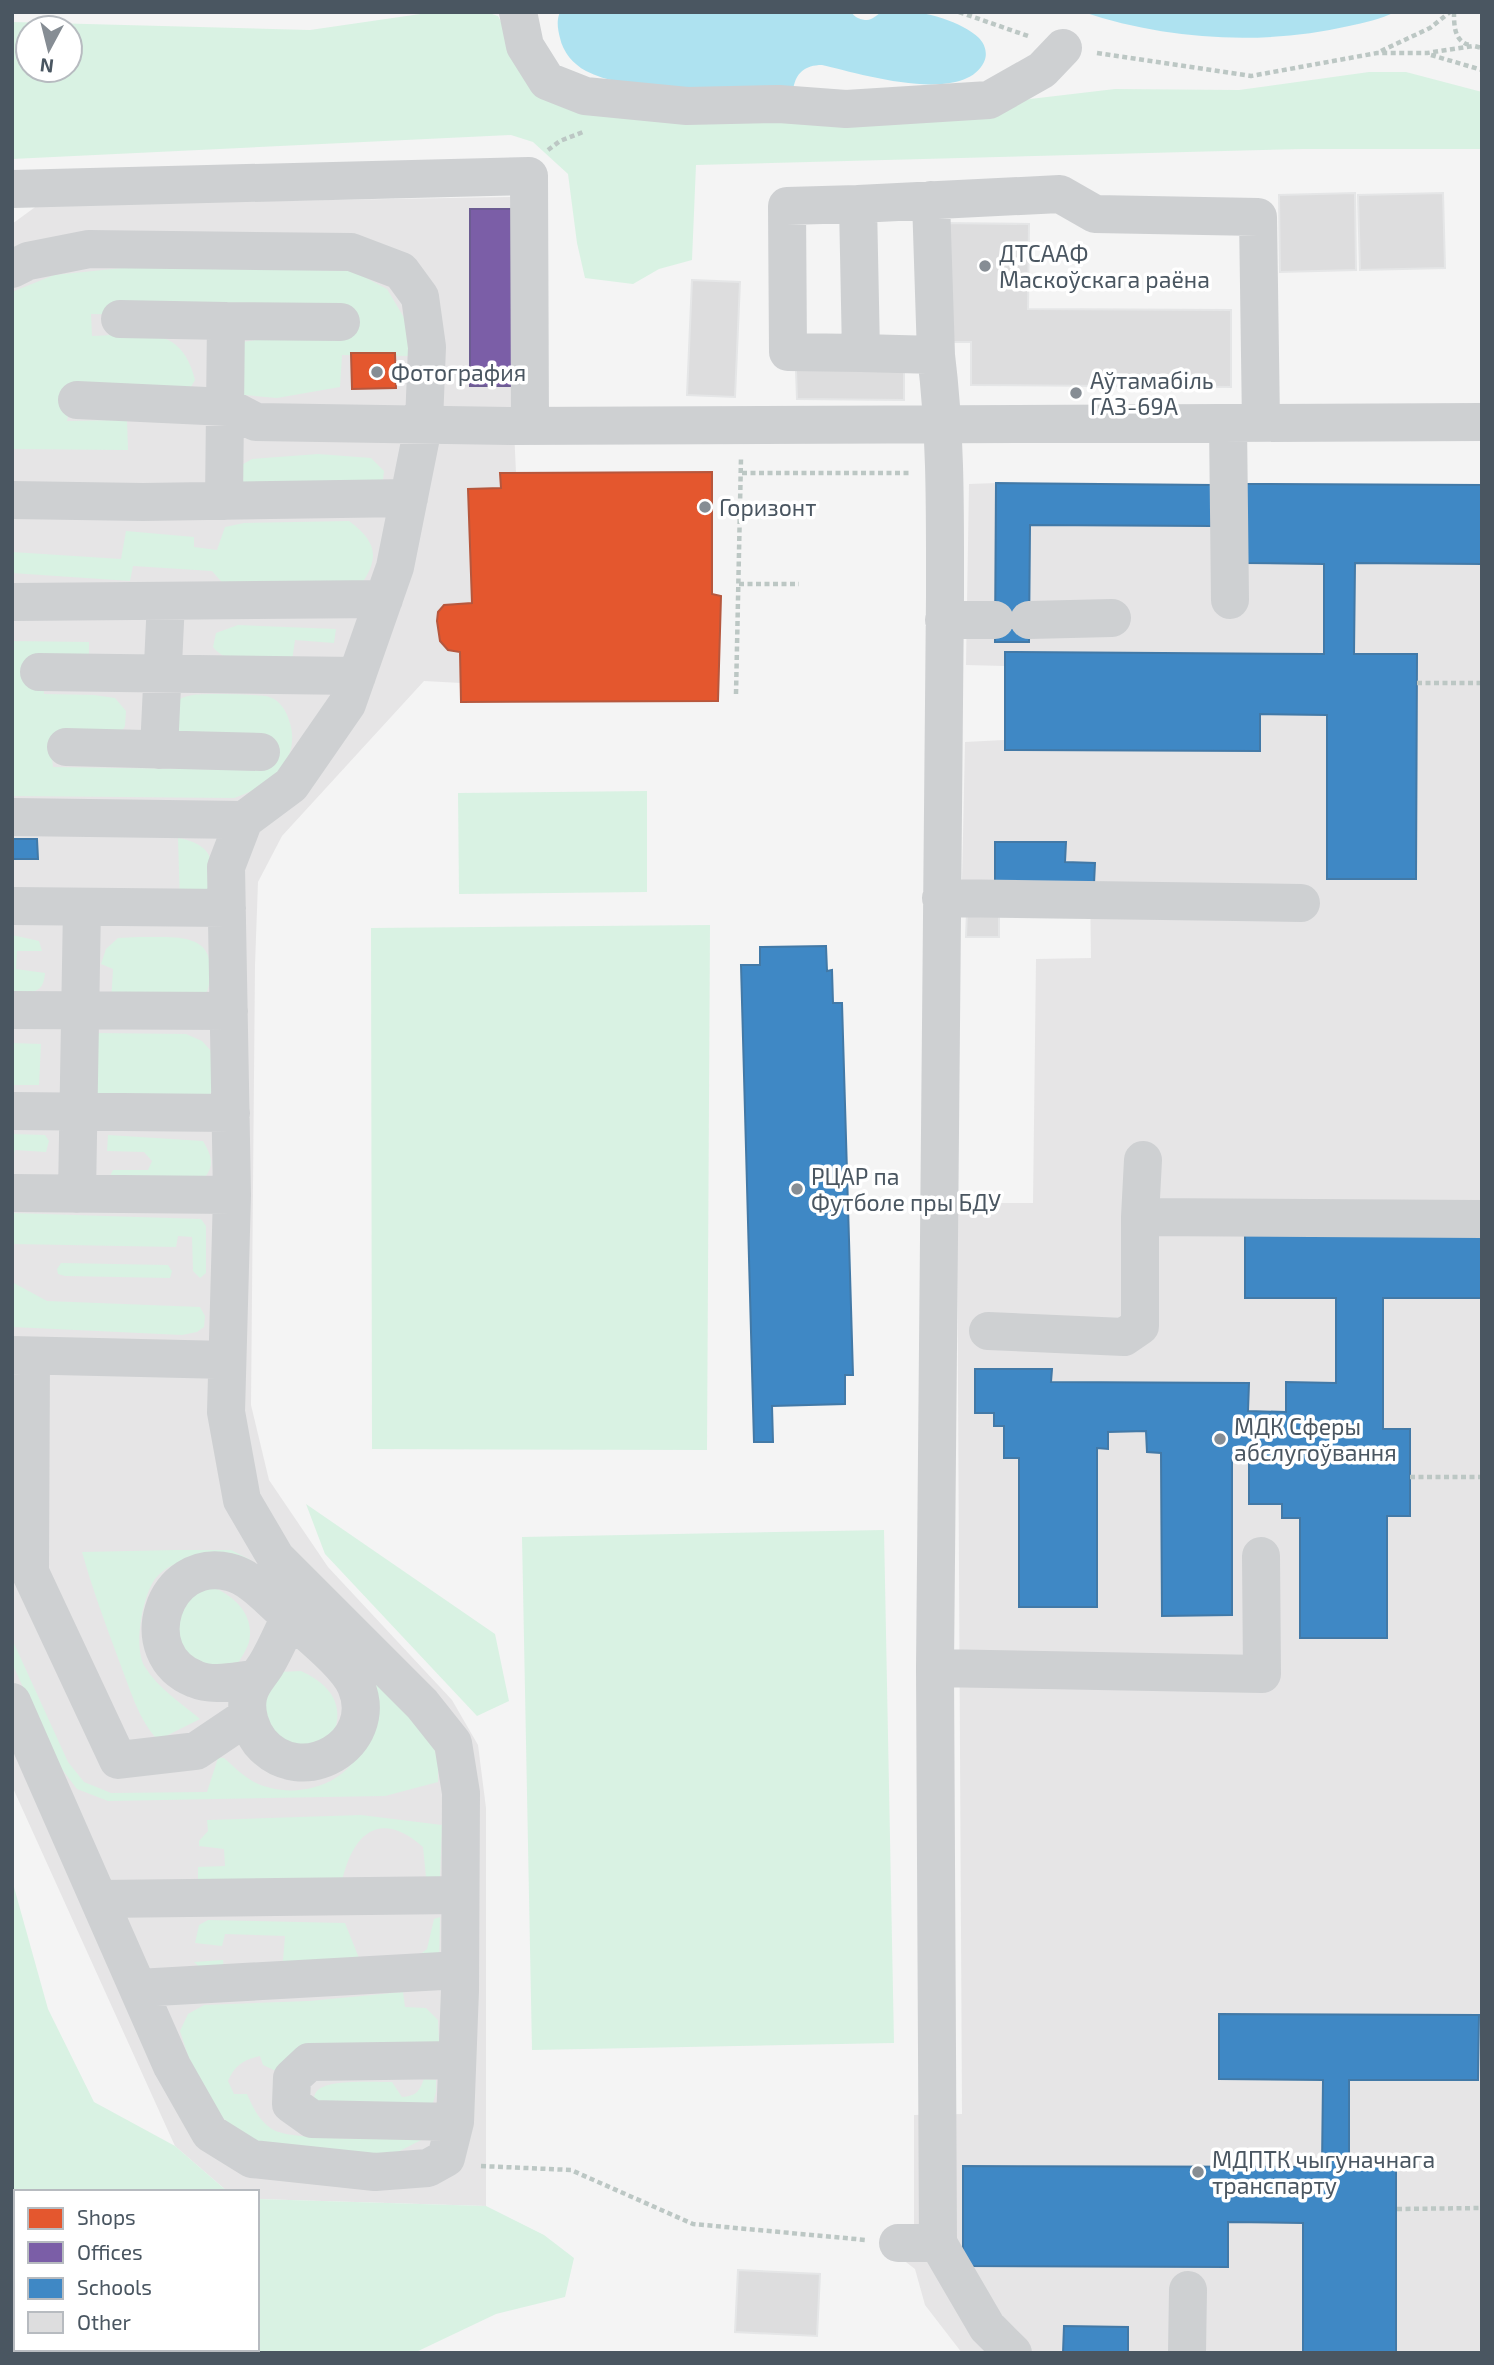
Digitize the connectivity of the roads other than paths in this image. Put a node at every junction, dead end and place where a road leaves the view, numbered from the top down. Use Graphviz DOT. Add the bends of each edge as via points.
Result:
graph roads {
  1 [pos="518,12"];
  2 [pos="1063,48"];
  3 [pos="12,189"];
  4 [pos="931,200"];
  5 [pos="858,204"];
  6 [pos="12,269"];
  7 [pos="121,319"];
  8 [pos="226,321"];
  9 [pos="341,322"];
  10 [pos="861,353"];
  11 [pos="936,355"];
  12 [pos="77,400"];
  13 [pos="227,407"];
  14 [pos="424,422"];
  15 [pos="1482,422"];
  16 [pos="1245,423"];
  17 [pos="943,424"];
  18 [pos="530,425"];
  19 [pos="409,498"];
  20 [pos="12,500"];
  21 [pos="224,501"];
  22 [pos="384,600"];
  23 [pos="1230,600"];
  24 [pos="166,601"];
  25 [pos="13,602"];
  26 [pos="1112,618"];
  27 [pos="944,620"];
  28 [pos="39,672"];
  29 [pos="162,673"];
  30 [pos="357,676"];
  31 [pos="66,747"];
  32 [pos="159,750"];
  33 [pos="261,752"];
  34 [pos="12,817"];
  35 [pos="244,820"];
  36 [pos="941,898"];
  37 [pos="1301,903"];
  38 [pos="12,906"];
  39 [pos="82,907"];
  40 [pos="227,908"];
  41 [pos="12,1010"];
  42 [pos="81,1010"];
  43 [pos="229,1011"];
  44 [pos="12,1111"];
  45 [pos="79,1112"];
  46 [pos="231,1113"];
  47 [pos="1143,1160"];
  48 [pos="12,1193"];
  49 [pos="78,1194"];
  50 [pos="232,1195"];
  51 [pos="1140,1217"];
  52 [pos="1482,1219"];
  53 [pos="988,1331"];
  54 [pos="22,1356"];
  55 [pos="227,1360"];
  56 [pos="1261,1556"];
  57 [pos="299,1603"];
  58 [pos="935,1668"];
  59 [pos="254,1679"];
  60 [pos="12,1702"];
  61 [pos="248,1716"];
  62 [pos="460,1895"];
  63 [pos="99,1899"];
  64 [pos="460,1970"];
  65 [pos="138,1988"];
  66 [pos="457,2060"];
  67 [pos="455,2122"];
  68 [pos="898,2243"];
  69 [pos="938,2243"];
  70 [pos="1188,2290"];
  71 [pos="1013,2353"];
  72 [pos="1187,2353"];
  1 -- 2 [label="lane" via="524,47 547,81 585,96 687,106 779,104 846,109 989,100 1042,70"];
  3 -- 18 [label="lane" via="529,176"];
  4 -- 5 [label="lane"];
  4 -- 11 [label="lane"];
  4 -- 16 [label="lane" via="1060,194 1095,214 1258,217 1262,381"];
  5 -- 10 [label="lane"];
  5 -- 10 [label="lane" via="787,206 788,352"];
  6 -- 14 [label="lane" via="28,261 89,248 351,253 401,271 420,297 427,347"];
  7 -- 8 [label="lane"];
  8 -- 9 [label="lane"];
  8 -- 13 [label="lane"];
  10 -- 11 [label="lane"];
  11 -- 17 [label="lane"];
  12 -- 13 [label="lane"];
  13 -- 14 [label="lane" via="256,422"];
  13 -- 21 [label="lane"];
  14 -- 18 [label="lane"];
  14 -- 19 [label="lane"];
  15 -- 16 [label="lane"];
  16 -- 17 [label="lane"];
  16 -- 23 [label="lane"];
  17 -- 18 [label="lane"];
  17 -- 27 [label="lane"];
  19 -- 21 [label="lane"];
  19 -- 22 [label="lane"];
  20 -- 21 [label="lane"];
  22 -- 24 [label="lane"];
  22 -- 30 [label="lane"];
  24 -- 25 [label="lane"];
  24 -- 29 [label="lane"];
  26 -- 27 [label="lane"];
  27 -- 36 [label="lane"];
  28 -- 29 [label="lane"];
  29 -- 30 [label="lane"];
  29 -- 32 [label="lane"];
  30 -- 35 [label="lane" via="347,704 291,785"];
  31 -- 32 [label="lane"];
  32 -- 33 [label="lane"];
  34 -- 35 [label="lane"];
  35 -- 40 [label="lane" via="226,867"];
  36 -- 37 [label="lane"];
  36 -- 58 [label="lane"];
  38 -- 39 [label="lane"];
  39 -- 40 [label="lane"];
  39 -- 42 [label="lane"];
  40 -- 43 [label="lane"];
  41 -- 42 [label="lane"];
  42 -- 43 [label="lane"];
  42 -- 45 [label="lane"];
  43 -- 46 [label="lane"];
  44 -- 45 [label="lane"];
  45 -- 46 [label="lane"];
  45 -- 49 [label="lane"];
  46 -- 50 [label="lane"];
  47 -- 51 [label="lane"];
  48 -- 49 [label="lane"];
  49 -- 50 [label="lane"];
  50 -- 55 [label="lane"];
  51 -- 52 [label="lane"];
  51 -- 53 [label="lane" via="1140,1326 1124,1337"];
  54 -- 55 [label="lane"];
  54 -- 61 [label="lane" via="30,1572 118,1760 196,1751"];
  55 -- 57 [label="lane" via="226,1412 242,1500"];
  56 -- 58 [label="lane" via="1262,1674"];
  57 -- 59 [label="lane"];
  57 -- 59 [label="lane" via="230,1572 211,1571 193,1575 167,1600 160,1636 179,1670 214,1684"];
  57 -- 61 [label="lane" via="357,1687 358,1724 337,1753 301,1763 266,1749"];
  57 -- 62 [label="lane" via="422,1704 453,1743 461,1793"];
  58 -- 69 [label="lane"];
  59 -- 61 [label="lane"];
  60 -- 63 [label="lane"];
  62 -- 63 [label="lane"];
  62 -- 64 [label="lane"];
  63 -- 65 [label="lane"];
  64 -- 65 [label="lane"];
  64 -- 66 [label="lane"];
  65 -- 67 [label="lane" via="172,2066 210,2133 252,2159 374,2172 428,2168 446,2158"];
  66 -- 67 [label="lane"];
  66 -- 67 [label="lane" via="309,2062 292,2078 292,2104 312,2119"];
  68 -- 69 [label="lane"];
  69 -- 71 [label="lane" via="987,2327"];
  70 -- 72 [label="lane"];
}
